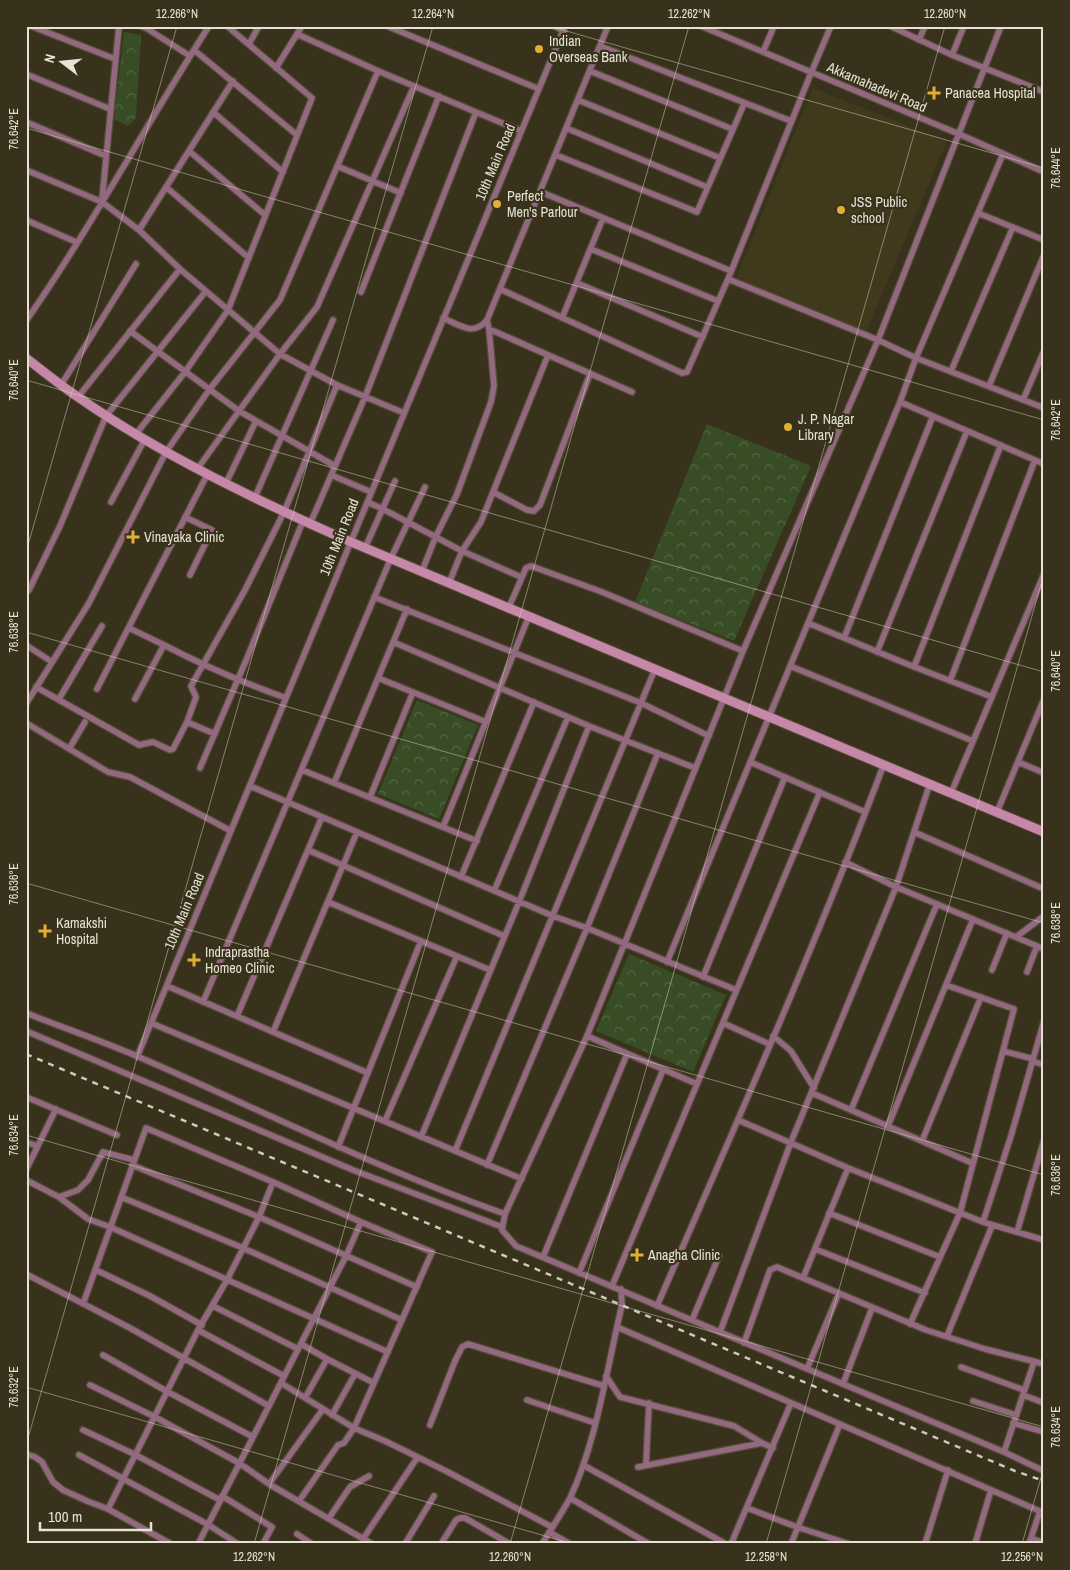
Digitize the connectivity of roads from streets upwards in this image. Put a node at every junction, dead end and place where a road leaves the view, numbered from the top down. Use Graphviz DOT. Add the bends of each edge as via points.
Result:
graph roads {
  1 [pos="31,26"];
  2 [pos="118,26"];
  3 [pos="209,26"];
  4 [pos="228,26"];
  5 [pos="259,26"];
  6 [pos="302,26"];
  7 [pos="387,26"];
  8 [pos="554,26"];
  9 [pos="608,26"];
  10 [pos="701,26"];
  11 [pos="774,26"];
  12 [pos="831,26"];
  13 [pos="890,26"];
  14 [pos="925,26"];
  15 [pos="964,26"];
  16 [pos="1001,26"];
  17 [pos="145,27"];
  18 [pos="564,28"];
  19 [pos="297,34"];
  20 [pos="919,40"];
  21 [pos="249,44"];
  22 [pos="600,46"];
  23 [pos="194,50"];
  24 [pos="763,52"];
  25 [pos="952,55"];
  26 [pos="190,56"];
  27 [pos="115,59"];
  28 [pos="276,68"];
  29 [pos="984,68"];
  30 [pos="378,71"];
  31 [pos="590,71"];
  32 [pos="811,73"];
  33 [pos="26,74"];
  34 [pos="233,81"];
  35 [pos="414,86"];
  36 [pos="539,89"];
  37 [pos="1044,92"];
  38 [pos="439,96"];
  39 [pos="578,100"];
  40 [pos="744,104"];
  41 [pos="110,109"];
  42 [pos="213,112"];
  43 [pos="476,112"];
  44 [pos="791,121"];
  45 [pos="26,122"];
  46 [pos="566,128"];
  47 [pos="732,129"];
  48 [pos="521,132"];
  49 [pos="959,134"];
  50 [pos="297,135"];
  51 [pos="188,151"];
  52 [pos="1003,154"];
  53 [pos="556,155"];
  54 [pos="106,156"];
  55 [pos="720,158"];
  56 [pos="337,166"];
  57 [pos="26,170"];
  58 [pos="283,172"];
  59 [pos="1044,172"];
  60 [pos="373,180"];
  61 [pos="166,187"];
  62 [pos="707,187"];
  63 [pos="540,192"];
  64 [pos="401,193"];
  65 [pos="102,202"];
  66 [pos="978,214"];
  67 [pos="266,215"];
  68 [pos="603,218"];
  69 [pos="26,220"];
  70 [pos="1013,227"];
  71 [pos="139,230"];
  72 [pos="1044,240"];
  73 [pos="76,242"];
  74 [pos="591,249"];
  75 [pos="1044,254"];
  76 [pos="249,258"];
  77 [pos="136,264"];
  78 [pos="180,269"];
  79 [pos="731,271"];
  80 [pos="728,279"];
  81 [pos="577,282"];
  82 [pos="500,290"];
  83 [pos="206,291"];
  84 [pos="362,292"];
  85 [pos="718,301"];
  86 [pos="228,310"];
  87 [pos="443,318"];
  88 [pos="562,318"];
  89 [pos="333,320"];
  90 [pos="487,320"];
  91 [pos="26,321"];
  92 [pos="489,329"];
  93 [pos="130,331"];
  94 [pos="255,333"];
  95 [pos="703,337"];
  96 [pos="878,340"];
  97 [pos="158,351"];
  98 [pos="1044,351"];
  99 [pos="280,354"];
  100 [pos="548,355"];
  101 [pos="26,358"];
  102 [pos="916,358"];
  103 [pos="311,371"];
  104 [pos="951,371"];
  105 [pos="185,372"];
  106 [pos="590,374"];
  107 [pos="61,385"];
  108 [pos="337,385"];
  109 [pos="988,386"];
  110 [pos="209,390"];
  111 [pos="632,392"];
  112 [pos="78,397"];
  113 [pos="365,397"];
  114 [pos="1022,400"];
  115 [pos="900,402"];
  116 [pos="1044,408"];
  117 [pos="239,411"];
  118 [pos="404,413"];
  119 [pos="106,416"];
  120 [pos="933,416"];
  121 [pos="256,421"];
  122 [pos="967,431"];
  123 [pos="136,434"];
  124 [pos="282,436"];
  125 [pos="145,439"];
  126 [pos="1001,445"];
  127 [pos="166,452"];
  128 [pos="309,452"];
  129 [pos="1035,460"];
  130 [pos="1044,464"];
  131 [pos="335,466"];
  132 [pos="198,468"];
  133 [pos="208,473"];
  134 [pos="331,475"];
  135 [pos="395,481"];
  136 [pos="226,483"];
  137 [pos="425,486"];
  138 [pos="371,492"];
  139 [pos="493,492"];
  140 [pos="255,497"];
  141 [pos="111,502"];
  142 [pos="367,502"];
  143 [pos="384,508"];
  144 [pos="284,512"];
  145 [pos="185,518"];
  146 [pos="307,522"];
  147 [pos="409,522"];
  148 [pos="436,536"];
  149 [pos="351,542"];
  150 [pos="365,548"];
  151 [pos="462,552"];
  152 [pos="391,558"];
  153 [pos="422,571"];
  154 [pos="1044,574"];
  155 [pos="190,575"];
  156 [pos="521,577"];
  157 [pos="449,583"];
  158 [pos="29,590"];
  159 [pos="374,597"];
  160 [pos="509,607"];
  161 [pos="407,609"];
  162 [pos="529,616"];
  163 [pos="808,623"];
  164 [pos="102,626"];
  165 [pos="129,628"];
  166 [pos="844,638"];
  167 [pos="393,642"];
  168 [pos="26,645"];
  169 [pos="164,645"];
  170 [pos="743,651"];
  171 [pos="877,652"];
  172 [pos="515,653"];
  173 [pos="52,662"];
  174 [pos="203,666"];
  175 [pos="790,666"];
  176 [pos="914,667"];
  177 [pos="655,669"];
  178 [pos="378,678"];
  179 [pos="950,680"];
  180 [pos="238,681"];
  181 [pos="36,687"];
  182 [pos="501,687"];
  183 [pos="97,689"];
  184 [pos="413,692"];
  185 [pos="992,696"];
  186 [pos="286,698"];
  187 [pos="724,698"];
  188 [pos="1044,698"];
  189 [pos="59,699"];
  190 [pos="135,699"];
  191 [pos="534,702"];
  192 [pos="641,703"];
  193 [pos="26,704"];
  194 [pos="568,717"];
  195 [pos="769,718"];
  196 [pos="1036,718"];
  197 [pos="1044,721"];
  198 [pos="85,722"];
  199 [pos="187,722"];
  200 [pos="486,722"];
  201 [pos="26,723"];
  202 [pos="589,726"];
  203 [pos="215,734"];
  204 [pos="709,736"];
  205 [pos="625,740"];
  206 [pos="973,742"];
  207 [pos="70,748"];
  208 [pos="658,753"];
  209 [pos="750,762"];
  210 [pos="1018,762"];
  211 [pos="884,764"];
  212 [pos="200,768"];
  213 [pos="695,768"];
  214 [pos="302,770"];
  215 [pos="1044,773"];
  216 [pos="785,778"];
  217 [pos="334,783"];
  218 [pos="930,784"];
  219 [pos="250,786"];
  220 [pos="820,792"];
  221 [pos="951,793"];
  222 [pos="370,797"];
  223 [pos="288,803"];
  224 [pos="866,812"];
  225 [pos="997,812"];
  226 [pos="322,817"];
  227 [pos="443,827"];
  228 [pos="231,831"];
  229 [pos="357,832"];
  230 [pos="914,832"];
  231 [pos="1044,832"];
  232 [pos="477,841"];
  233 [pos="308,850"];
  234 [pos="845,862"];
  235 [pos="343,866"];
  236 [pos="462,877"];
  237 [pos="896,887"];
  238 [pos="1044,888"];
  239 [pos="494,891"];
  240 [pos="328,902"];
  241 [pos="519,902"];
  242 [pos="936,904"];
  243 [pos="552,916"];
  244 [pos="1044,916"];
  245 [pos="973,919"];
  246 [pos="587,928"];
  247 [pos="1007,933"];
  248 [pos="504,936"];
  249 [pos="1016,937"];
  250 [pos="421,941"];
  251 [pos="626,944"];
  252 [pos="1037,946"];
  253 [pos="1044,949"];
  254 [pos="457,956"];
  255 [pos="667,962"];
  256 [pos="490,970"];
  257 [pos="992,970"];
  258 [pos="1027,972"];
  259 [pos="703,977"];
  260 [pos="946,985"];
  261 [pos="167,986"];
  262 [pos="736,990"];
  263 [pos="981,997"];
  264 [pos="203,1002"];
  265 [pos="26,1013"];
  266 [pos="237,1016"];
  267 [pos="1044,1021"];
  268 [pos="151,1023"];
  269 [pos="723,1023"];
  270 [pos="26,1031"];
  271 [pos="272,1032"];
  272 [pos="587,1036"];
  273 [pos="773,1036"];
  274 [pos="769,1044"];
  275 [pos="1003,1051"];
  276 [pos="627,1054"];
  277 [pos="138,1057"];
  278 [pos="1033,1060"];
  279 [pos="1044,1064"];
  280 [pos="664,1070"];
  281 [pos="368,1073"];
  282 [pos="698,1084"];
  283 [pos="813,1090"];
  284 [pos="26,1097"];
  285 [pos="56,1109"];
  286 [pos="355,1109"];
  287 [pos="851,1110"];
  288 [pos="738,1120"];
  289 [pos="385,1121"];
  290 [pos="888,1126"];
  291 [pos="117,1135"];
  292 [pos="421,1137"];
  293 [pos="1044,1140"];
  294 [pos="922,1141"];
  295 [pos="26,1142"];
  296 [pos="791,1142"];
  297 [pos="37,1146"];
  298 [pos="338,1147"];
  299 [pos="455,1151"];
  300 [pos="133,1163"];
  301 [pos="972,1163"];
  302 [pos="487,1165"];
  303 [pos="848,1168"];
  304 [pos="26,1170"];
  305 [pos="26,1180"];
  306 [pos="522,1180"];
  307 [pos="273,1182"];
  308 [pos="120,1196"];
  309 [pos="58,1197"];
  310 [pos="829,1213"];
  311 [pos="960,1213"];
  312 [pos="505,1214"];
  313 [pos="259,1216"];
  314 [pos="361,1222"];
  315 [pos="983,1222"];
  316 [pos="992,1226"];
  317 [pos="110,1227"];
  318 [pos="502,1227"];
  319 [pos="1017,1232"];
  320 [pos="1044,1240"];
  321 [pos="243,1248"];
  322 [pos="815,1249"];
  323 [pos="346,1256"];
  324 [pos="718,1256"];
  325 [pos="940,1256"];
  326 [pos="543,1257"];
  327 [pos="96,1270"];
  328 [pos="579,1273"];
  329 [pos="26,1274"];
  330 [pos="803,1278"];
  331 [pos="227,1280"];
  332 [pos="612,1286"];
  333 [pos="330,1287"];
  334 [pos="416,1287"];
  335 [pos="621,1289"];
  336 [pos="839,1293"];
  337 [pos="925,1293"];
  338 [pos="83,1304"];
  339 [pos="212,1306"];
  340 [pos="657,1306"];
  341 [pos="872,1308"];
  342 [pos="314,1319"];
  343 [pos="402,1320"];
  344 [pos="692,1320"];
  345 [pos="910,1324"];
  346 [pos="200,1327"];
  347 [pos="617,1327"];
  348 [pos="720,1332"];
  349 [pos="947,1336"];
  350 [pos="744,1342"];
  351 [pos="299,1347"];
  352 [pos="388,1352"];
  353 [pos="103,1355"];
  354 [pos="185,1358"];
  355 [pos="327,1359"];
  356 [pos="1034,1362"];
  357 [pos="1044,1364"];
  358 [pos="960,1367"];
  359 [pos="807,1369"];
  360 [pos="354,1374"];
  361 [pos="284,1376"];
  362 [pos="606,1376"];
  363 [pos="281,1383"];
  364 [pos="374,1383"];
  365 [pos="844,1384"];
  366 [pos="90,1385"];
  367 [pos="604,1386"];
  368 [pos="168,1392"];
  369 [pos="1023,1393"];
  370 [pos="305,1398"];
  371 [pos="527,1400"];
  372 [pos="973,1401"];
  373 [pos="649,1403"];
  374 [pos="791,1403"];
  375 [pos="1044,1403"];
  376 [pos="269,1406"];
  377 [pos="323,1409"];
  378 [pos="332,1414"];
  379 [pos="1016,1415"];
  380 [pos="154,1417"];
  381 [pos="595,1423"];
  382 [pos="1013,1423"];
  383 [pos="840,1424"];
  384 [pos="430,1425"];
  385 [pos="354,1428"];
  386 [pos="83,1430"];
  387 [pos="1044,1432"];
  388 [pos="253,1437"];
  389 [pos="762,1443"];
  390 [pos="773,1448"];
  391 [pos="1004,1452"];
  392 [pos="26,1454"];
  393 [pos="134,1454"];
  394 [pos="79,1455"];
  395 [pos="417,1458"];
  396 [pos="239,1463"];
  397 [pos="583,1465"];
  398 [pos="646,1465"];
  399 [pos="638,1466"];
  400 [pos="948,1470"];
  401 [pos="1044,1471"];
  402 [pos="369,1476"];
  403 [pos="123,1478"];
  404 [pos="269,1484"];
  405 [pos="991,1490"];
  406 [pos="434,1496"];
  407 [pos="221,1498"];
  408 [pos="570,1498"];
  409 [pos="300,1501"];
  410 [pos="747,1508"];
  411 [pos="108,1509"];
  412 [pos="1042,1512"];
  413 [pos="329,1518"];
  414 [pos="207,1524"];
  415 [pos="797,1527"];
  416 [pos="551,1530"];
  417 [pos="297,1534"];
  418 [pos="363,1539"];
  419 [pos="1030,1541"];
  420 [pos="171,1544"];
  421 [pos="198,1544"];
  422 [pos="238,1544"];
  423 [pos="263,1544"];
  424 [pos="312,1544"];
  425 [pos="372,1544"];
  426 [pos="405,1544"];
  427 [pos="442,1544"];
  428 [pos="510,1544"];
  429 [pos="542,1544"];
  430 [pos="570,1544"];
  431 [pos="649,1544"];
  432 [pos="726,1544"];
  433 [pos="731,1544"];
  434 [pos="791,1544"];
  435 [pos="849,1544"];
  436 [pos="924,1544"];
  437 [pos="975,1544"];
  438 [pos="1044,1544"];
  1 -- 27 [label="street"];
  2 -- 27 [label="street"];
  3 -- 23 [label="street"];
  4 -- 21 [label="street"];
  5 -- 21 [label="street"];
  6 -- 19 [label="street"];
  7 -- 36 [label="street"];
  8 -- 18 [label="street"];
  9 -- 22 [label="street"];
  10 -- 24 [label="street, Akkamahadevi Road"];
  11 -- 24 [label="street"];
  12 -- 32 [label="street"];
  13 -- 20 [label="street"];
  14 -- 20 [label="street"];
  15 -- 25 [label="street"];
  16 -- 29 [label="street"];
  17 -- 26 [label="street"];
  18 -- 36 [label="street, 10th Main Road"];
  19 -- 28 [label="street"];
  19 -- 30 [label="street"];
  20 -- 25 [label="street"];
  21 -- 28 [label="street"];
  22 -- 31 [label="street"];
  22 -- 40 [label="street"];
  23 -- 26 [label="street"];
  23 -- 34 [label="street"];
  24 -- 32 [label="street, Akkamahadevi Road"];
  25 -- 29 [label="street"];
  26 -- 65 [label="street"];
  27 -- 41 [label="street"];
  28 -- 50 [label="street" via="312,98"];
  29 -- 37 [label="street"];
  29 -- 49 [label="street"];
  30 -- 35 [label="street"];
  30 -- 56 [label="street"];
  31 -- 39 [label="street"];
  31 -- 47 [label="street"];
  32 -- 44 [label="street"];
  32 -- 49 [label="street, Akkamahadevi Road"];
  33 -- 41 [label="street"];
  34 -- 42 [label="street"];
  34 -- 50 [label="street"];
  35 -- 38 [label="street"];
  35 -- 60 [label="street"];
  36 -- 48 [label="street, 10th Main Road"];
  38 -- 43 [label="street"];
  38 -- 64 [label="street"];
  39 -- 46 [label="street"];
  39 -- 55 [label="street"];
  40 -- 44 [label="street"];
  40 -- 47 [label="street"];
  41 -- 54 [label="street"];
  42 -- 51 [label="street"];
  42 -- 58 [label="street"];
  43 -- 48 [label="street"];
  43 -- 113 [label="street"];
  44 -- 79 [label="street"];
  45 -- 54 [label="street"];
  46 -- 53 [label="street"];
  46 -- 62 [label="street"];
  47 -- 55 [label="street"];
  48 -- 87 [label="street, 10th Main Road"];
  49 -- 52 [label="street, Akkamahadevi Road"];
  49 -- 96 [label="street"];
  50 -- 58 [label="street"];
  51 -- 61 [label="street"];
  51 -- 67 [label="street"];
  52 -- 59 [label="street, Akkamahadevi Road"];
  52 -- 66 [label="street"];
  53 -- 62 [label="street" via="697,212"];
  53 -- 63 [label="street"];
  54 -- 65 [label="street"];
  55 -- 62 [label="street"];
  56 -- 60 [label="street"];
  56 -- 94 [label="street" via="280,300"];
  57 -- 65 [label="street"];
  58 -- 67 [label="street"];
  60 -- 64 [label="street"];
  60 -- 99 [label="street" via="317,307"];
  61 -- 71 [label="street"];
  61 -- 76 [label="street"];
  63 -- 68 [label="street"];
  63 -- 82 [label="street"];
  64 -- 84 [label="street"];
  65 -- 71 [label="street"];
  65 -- 73 [label="street"];
  66 -- 70 [label="street"];
  66 -- 102 [label="street"];
  67 -- 76 [label="street"];
  68 -- 74 [label="street"];
  68 -- 79 [label="street"];
  69 -- 73 [label="street"];
  70 -- 72 [label="street"];
  70 -- 104 [label="street"];
  71 -- 78 [label="street"];
  73 -- 91 [label="street"];
  74 -- 81 [label="street"];
  74 -- 85 [label="street"];
  75 -- 109 [label="street"];
  76 -- 86 [label="street"];
  77 -- 107 [label="street"];
  78 -- 83 [label="street"];
  78 -- 93 [label="street"];
  79 -- 80 [label="street"];
  80 -- 85 [label="street"];
  80 -- 96 [label="street"];
  81 -- 88 [label="street"];
  81 -- 95 [label="street"];
  82 -- 88 [label="street"];
  82 -- 90 [label="street"];
  83 -- 86 [label="street"];
  83 -- 97 [label="street"];
  85 -- 95 [label="street"];
  86 -- 94 [label="street"];
  86 -- 105 [label="street"];
  87 -- 90 [label="street" via="472,330 480,328"];
  87 -- 118 [label="street, 10th Main Road"];
  88 -- 95 [label="street" via="684,373 690,370"];
  89 -- 103 [label="street"];
  90 -- 92 [label="street"];
  92 -- 100 [label="street"];
  92 -- 148 [label="street" via="494,392 457,494"];
  93 -- 97 [label="street"];
  93 -- 112 [label="street"];
  94 -- 99 [label="street"];
  94 -- 110 [label="street"];
  96 -- 102 [label="street"];
  96 -- 170 [label="street"];
  97 -- 105 [label="street"];
  97 -- 119 [label="street"];
  98 -- 114 [label="street"];
  99 -- 103 [label="street"];
  99 -- 117 [label="street"];
  100 -- 106 [label="street"];
  100 -- 139 [label="street"];
  101 -- 107 [label="street"];
  102 -- 104 [label="street"];
  102 -- 115 [label="street"];
  103 -- 108 [label="street"];
  103 -- 124 [label="street"];
  104 -- 109 [label="street"];
  105 -- 110 [label="street"];
  105 -- 123 [label="street"];
  106 -- 111 [label="street"];
  106 -- 139 [label="street" via="540,505 534,511 527,510"];
  107 -- 112 [label="street"];
  108 -- 113 [label="street"];
  108 -- 128 [label="street"];
  109 -- 114 [label="street"];
  110 -- 117 [label="street"];
  110 -- 127 [label="street"];
  112 -- 119 [label="street"];
  113 -- 118 [label="street"];
  113 -- 131 [label="street"];
  114 -- 116 [label="street"];
  115 -- 120 [label="street"];
  115 -- 163 [label="street"];
  117 -- 121 [label="street"];
  117 -- 132 [label="street"];
  118 -- 138 [label="street, 10th Main Road"];
  119 -- 123 [label="street"];
  119 -- 158 [label="street"];
  120 -- 122 [label="street"];
  120 -- 166 [label="street"];
  121 -- 124 [label="street"];
  121 -- 136 [label="street"];
  122 -- 126 [label="street"];
  122 -- 171 [label="street"];
  123 -- 125 [label="street"];
  124 -- 128 [label="street"];
  124 -- 140 [label="street"];
  125 -- 127 [label="street"];
  125 -- 141 [label="street"];
  126 -- 129 [label="street"];
  126 -- 176 [label="street"];
  127 -- 132 [label="street"];
  127 -- 173 [label="street" via="89,603"];
  128 -- 131 [label="street"];
  128 -- 144 [label="street"];
  129 -- 130 [label="street"];
  129 -- 179 [label="street"];
  131 -- 134 [label="street"];
  132 -- 133 [label="street"];
  133 -- 136 [label="street"];
  133 -- 145 [label="street"];
  134 -- 138 [label="street"];
  134 -- 146 [label="street"];
  135 -- 143 [label="street"];
  136 -- 140 [label="street"];
  137 -- 147 [label="street"];
  138 -- 142 [label="street, 10th Main Road"];
  139 -- 151 [label="street"];
  140 -- 144 [label="street"];
  142 -- 143 [label="street"];
  142 -- 149 [label="street, 10th Main Road"];
  143 -- 147 [label="street"];
  143 -- 150 [label="street"];
  144 -- 146 [label="street"];
  144 -- 174 [label="street"];
  145 -- 155 [label="street" via="212,530"];
  145 -- 165 [label="street"];
  146 -- 149 [label="street"];
  146 -- 180 [label="street"];
  147 -- 148 [label="street"];
  147 -- 152 [label="street"];
  148 -- 151 [label="street"];
  148 -- 153 [label="street"];
  149 -- 150 [label="street"];
  149 -- 186 [label="street, 10th Main Road"];
  150 -- 152 [label="street"];
  151 -- 156 [label="street"];
  151 -- 157 [label="street"];
  152 -- 153 [label="street"];
  152 -- 159 [label="street"];
  153 -- 157 [label="street"];
  154 -- 185 [label="street"];
  156 -- 160 [label="street"];
  156 -- 170 [label="street" via="531,566"];
  157 -- 160 [label="street"];
  159 -- 161 [label="street"];
  159 -- 214 [label="street"];
  160 -- 162 [label="street"];
  161 -- 167 [label="street"];
  161 -- 172 [label="street"];
  162 -- 172 [label="street"];
  162 -- 177 [label="street"];
  163 -- 166 [label="street"];
  163 -- 175 [label="street"];
  164 -- 189 [label="street"];
  165 -- 169 [label="street"];
  165 -- 183 [label="street"];
  166 -- 171 [label="street"];
  167 -- 178 [label="street"];
  167 -- 182 [label="street"];
  168 -- 173 [label="street"];
  169 -- 174 [label="street"];
  169 -- 190 [label="street"];
  170 -- 187 [label="street"];
  171 -- 176 [label="street"];
  172 -- 182 [label="street"];
  172 -- 192 [label="street"];
  173 -- 181 [label="street"];
  174 -- 180 [label="street"];
  174 -- 199 [label="street" via="191,688 196,697"];
  175 -- 195 [label="street"];
  175 -- 206 [label="street"];
  176 -- 179 [label="street"];
  177 -- 187 [label="street"];
  177 -- 192 [label="street"];
  178 -- 184 [label="street"];
  178 -- 217 [label="street"];
  179 -- 185 [label="street"];
  180 -- 186 [label="street"];
  180 -- 203 [label="street"];
  181 -- 189 [label="street"];
  181 -- 193 [label="street"];
  182 -- 191 [label="street"];
  182 -- 200 [label="street"];
  184 -- 200 [label="street"];
  184 -- 222 [label="street"];
  185 -- 206 [label="street"];
  186 -- 219 [label="street, 10th Main Road"];
  187 -- 195 [label="street"];
  187 -- 204 [label="street"];
  188 -- 196 [label="street"];
  189 -- 199 [label="street" via="139,745 153,742 172,750"];
  191 -- 194 [label="street"];
  191 -- 232 [label="street"];
  192 -- 204 [label="street"];
  192 -- 205 [label="street"];
  194 -- 202 [label="street"];
  194 -- 239 [label="street"];
  195 -- 209 [label="street"];
  195 -- 211 [label="street"];
  196 -- 197 [label="street"];
  196 -- 210 [label="street"];
  198 -- 207 [label="street"];
  199 -- 203 [label="street"];
  200 -- 227 [label="street"];
  201 -- 207 [label="street"];
  202 -- 205 [label="street"];
  202 -- 241 [label="street"];
  203 -- 212 [label="street"];
  204 -- 213 [label="street"];
  205 -- 208 [label="street"];
  205 -- 243 [label="street"];
  206 -- 221 [label="street"];
  207 -- 228 [label="street" via="108,772 130,777"];
  208 -- 213 [label="street"];
  208 -- 246 [label="street"];
  209 -- 216 [label="street"];
  209 -- 255 [label="street"];
  210 -- 215 [label="street"];
  210 -- 225 [label="street"];
  211 -- 218 [label="street"];
  211 -- 224 [label="street"];
  213 -- 251 [label="street"];
  214 -- 217 [label="street"];
  214 -- 223 [label="street"];
  216 -- 220 [label="street"];
  216 -- 259 [label="street"];
  217 -- 222 [label="street"];
  218 -- 221 [label="street"];
  218 -- 230 [label="street"];
  219 -- 223 [label="street"];
  219 -- 228 [label="street, 10th Main Road"];
  220 -- 224 [label="street"];
  220 -- 262 [label="street"];
  221 -- 225 [label="street"];
  222 -- 227 [label="street"];
  223 -- 226 [label="street"];
  223 -- 264 [label="street"];
  224 -- 234 [label="street"];
  225 -- 231 [label="street"];
  226 -- 229 [label="street"];
  226 -- 233 [label="street"];
  227 -- 232 [label="street"];
  228 -- 261 [label="street, 10th Main Road"];
  229 -- 235 [label="street"];
  229 -- 236 [label="street"];
  230 -- 237 [label="street"];
  230 -- 238 [label="street"];
  232 -- 236 [label="street"];
  233 -- 235 [label="street"];
  233 -- 266 [label="street"];
  234 -- 237 [label="street"];
  234 -- 273 [label="street"];
  235 -- 240 [label="street"];
  235 -- 248 [label="street"];
  236 -- 239 [label="street"];
  237 -- 242 [label="street"];
  237 -- 283 [label="street"];
  239 -- 241 [label="street"];
  240 -- 250 [label="street"];
  240 -- 271 [label="street"];
  241 -- 243 [label="street"];
  241 -- 248 [label="street"];
  242 -- 245 [label="street"];
  242 -- 287 [label="street"];
  243 -- 246 [label="street"];
  243 -- 299 [label="street"];
  244 -- 249 [label="street"];
  245 -- 247 [label="street"];
  245 -- 260 [label="street"];
  246 -- 251 [label="street"];
  246 -- 302 [label="street"];
  247 -- 249 [label="street"];
  247 -- 257 [label="street"];
  248 -- 256 [label="street"];
  249 -- 252 [label="street"];
  250 -- 254 [label="street"];
  250 -- 281 [label="street"];
  251 -- 255 [label="street"];
  251 -- 272 [label="street"];
  252 -- 253 [label="street"];
  252 -- 258 [label="street"];
  254 -- 256 [label="street"];
  254 -- 289 [label="street"];
  255 -- 259 [label="street"];
  256 -- 292 [label="street"];
  259 -- 262 [label="street"];
  260 -- 263 [label="street"];
  260 -- 290 [label="street"];
  261 -- 264 [label="street"];
  261 -- 268 [label="street, 10th Main Road"];
  262 -- 269 [label="street"];
  263 -- 275 [label="street" via="1014,1009"];
  263 -- 294 [label="street"];
  264 -- 266 [label="street"];
  265 -- 277 [label="street"];
  266 -- 271 [label="street"];
  267 -- 278 [label="street"];
  268 -- 277 [label="street, 10th Main Road"];
  268 -- 286 [label="street"];
  269 -- 274 [label="street"];
  269 -- 282 [label="street"];
  270 -- 318 [label="street" via="352,1170"];
  271 -- 281 [label="street"];
  272 -- 276 [label="street"];
  272 -- 306 [label="street"];
  273 -- 274 [label="street"];
  273 -- 283 [label="street" via="791,1051"];
  274 -- 288 [label="street"];
  275 -- 278 [label="street"];
  275 -- 301 [label="street"];
  276 -- 280 [label="street"];
  276 -- 326 [label="street"];
  277 -- 298 [label="street"];
  278 -- 279 [label="street"];
  278 -- 315 [label="street"];
  280 -- 282 [label="street"];
  280 -- 328 [label="street"];
  281 -- 286 [label="street"];
  282 -- 332 [label="street"];
  283 -- 287 [label="street"];
  283 -- 296 [label="street"];
  284 -- 285 [label="street"];
  285 -- 291 [label="street"];
  285 -- 297 [label="street"];
  286 -- 289 [label="street"];
  286 -- 298 [label="street"];
  287 -- 290 [label="street"];
  288 -- 296 [label="street"];
  288 -- 340 [label="street"];
  289 -- 292 [label="street"];
  290 -- 294 [label="street"];
  292 -- 299 [label="street"];
  293 -- 319 [label="street"];
  294 -- 301 [label="street"];
  295 -- 297 [label="street"];
  296 -- 303 [label="street"];
  296 -- 348 [label="street"];
  297 -- 304 [label="street"];
  298 -- 312 [label="street"];
  299 -- 302 [label="street"];
  300 -- 307 [label="street" via="146,1128"];
  300 -- 308 [label="street"];
  300 -- 309 [label="street" via="103,1152 88,1180 78,1190"];
  300 -- 313 [label="street"];
  301 -- 311 [label="street"];
  302 -- 306 [label="street"];
  303 -- 310 [label="street"];
  303 -- 311 [label="street"];
  305 -- 309 [label="street"];
  306 -- 312 [label="street"];
  307 -- 313 [label="street"];
  307 -- 314 [label="street"];
  308 -- 317 [label="street"];
  308 -- 321 [label="street"];
  309 -- 317 [label="street" via="88,1219"];
  310 -- 322 [label="street"];
  310 -- 325 [label="street"];
  311 -- 315 [label="street"];
  311 -- 325 [label="street"];
  312 -- 318 [label="street"];
  313 -- 321 [label="street"];
  313 -- 323 [label="street"];
  314 -- 323 [label="street"];
  314 -- 334 [label="street" via="432,1252"];
  315 -- 316 [label="street"];
  316 -- 319 [label="street"];
  316 -- 349 [label="street"];
  317 -- 327 [label="street"];
  317 -- 331 [label="street"];
  318 -- 326 [label="street" via="516,1246"];
  319 -- 320 [label="street"];
  321 -- 331 [label="street"];
  321 -- 333 [label="street"];
  322 -- 330 [label="street"];
  322 -- 337 [label="street"];
  323 -- 333 [label="street"];
  323 -- 334 [label="street"];
  324 -- 344 [label="street"];
  325 -- 337 [label="street"];
  326 -- 328 [label="street"];
  327 -- 338 [label="street"];
  327 -- 346 [label="street" via="150,1296"];
  328 -- 332 [label="street"];
  329 -- 338 [label="street"];
  330 -- 336 [label="street"];
  330 -- 350 [label="street" via="777,1267 770,1270"];
  331 -- 339 [label="street"];
  331 -- 342 [label="street"];
  332 -- 335 [label="street"];
  333 -- 342 [label="street"];
  333 -- 343 [label="street"];
  334 -- 343 [label="street"];
  335 -- 340 [label="street"];
  335 -- 347 [label="street" via="622,1305"];
  336 -- 341 [label="street"];
  336 -- 359 [label="street"];
  337 -- 345 [label="street"];
  338 -- 354 [label="street"];
  339 -- 346 [label="street"];
  339 -- 351 [label="street"];
  340 -- 344 [label="street"];
  341 -- 345 [label="street"];
  341 -- 365 [label="street"];
  342 -- 351 [label="street"];
  342 -- 352 [label="street"];
  343 -- 352 [label="street"];
  344 -- 348 [label="street"];
  345 -- 349 [label="street"];
  346 -- 354 [label="street"];
  346 -- 361 [label="street"];
  347 -- 362 [label="street"];
  347 -- 374 [label="street"];
  348 -- 350 [label="street"];
  349 -- 356 [label="street"];
  350 -- 359 [label="street"];
  351 -- 355 [label="street"];
  351 -- 361 [label="street"];
  352 -- 364 [label="street"];
  353 -- 368 [label="street"];
  354 -- 368 [label="street"];
  354 -- 376 [label="street"];
  355 -- 360 [label="street"];
  355 -- 370 [label="street"];
  356 -- 357 [label="street"];
  356 -- 369 [label="street"];
  358 -- 369 [label="street"];
  359 -- 365 [label="street"];
  360 -- 364 [label="street"];
  360 -- 378 [label="street"];
  361 -- 363 [label="street"];
  362 -- 367 [label="street"];
  362 -- 373 [label="street" via="620,1397"];
  363 -- 370 [label="street"];
  363 -- 376 [label="street"];
  364 -- 385 [label="street"];
  365 -- 391 [label="street"];
  366 -- 380 [label="street"];
  367 -- 381 [label="street"];
  367 -- 384 [label="street" via="468,1344 462,1347 455,1361"];
  368 -- 380 [label="street"];
  368 -- 388 [label="street"];
  369 -- 375 [label="street"];
  369 -- 379 [label="street"];
  370 -- 377 [label="street"];
  371 -- 381 [label="street"];
  372 -- 379 [label="street"];
  373 -- 389 [label="street" via="734,1426"];
  373 -- 398 [label="street"];
  374 -- 383 [label="street"];
  374 -- 390 [label="street"];
  376 -- 388 [label="street"];
  377 -- 378 [label="street"];
  377 -- 404 [label="street"];
  378 -- 385 [label="street"];
  379 -- 382 [label="street"];
  380 -- 393 [label="street"];
  380 -- 396 [label="street"];
  381 -- 397 [label="street"];
  382 -- 387 [label="street"];
  382 -- 391 [label="street"];
  383 -- 400 [label="street"];
  383 -- 415 [label="street"];
  385 -- 395 [label="street"];
  385 -- 409 [label="street" via="344,1443 338,1445"];
  386 -- 393 [label="street"];
  388 -- 396 [label="street"];
  389 -- 390 [label="street"];
  389 -- 398 [label="street"];
  390 -- 410 [label="street"];
  391 -- 401 [label="street"];
  392 -- 411 [label="street" via="42,1462 52,1482 63,1490"];
  393 -- 403 [label="street"];
  393 -- 407 [label="street"];
  394 -- 403 [label="street"];
  395 -- 416 [label="street"];
  395 -- 418 [label="street"];
  396 -- 404 [label="street"];
  396 -- 407 [label="street"];
  397 -- 408 [label="street"];
  397 -- 432 [label="street"];
  398 -- 399 [label="street"];
  400 -- 405 [label="street"];
  400 -- 436 [label="street"];
  402 -- 413 [label="street" via="350,1487"];
  403 -- 411 [label="street"];
  403 -- 414 [label="street"];
  404 -- 409 [label="street"];
  405 -- 412 [label="street"];
  405 -- 437 [label="street"];
  406 -- 426 [label="street"];
  407 -- 414 [label="street"];
  407 -- 423 [label="street" via="272,1527"];
  408 -- 416 [label="street"];
  408 -- 431 [label="street"];
  409 -- 413 [label="street"];
  410 -- 415 [label="street"];
  410 -- 433 [label="street"];
  411 -- 420 [label="street"];
  412 -- 419 [label="street"];
  413 -- 418 [label="street"];
  414 -- 421 [label="street"];
  414 -- 422 [label="street"];
  415 -- 434 [label="street"];
  415 -- 435 [label="street"];
  416 -- 429 [label="street"];
  416 -- 430 [label="street"];
  417 -- 424 [label="street"];
  418 -- 425 [label="street"];
  419 -- 438 [label="street"];
  427 -- 428 [label="street" via="456,1520 465,1518"];
}
